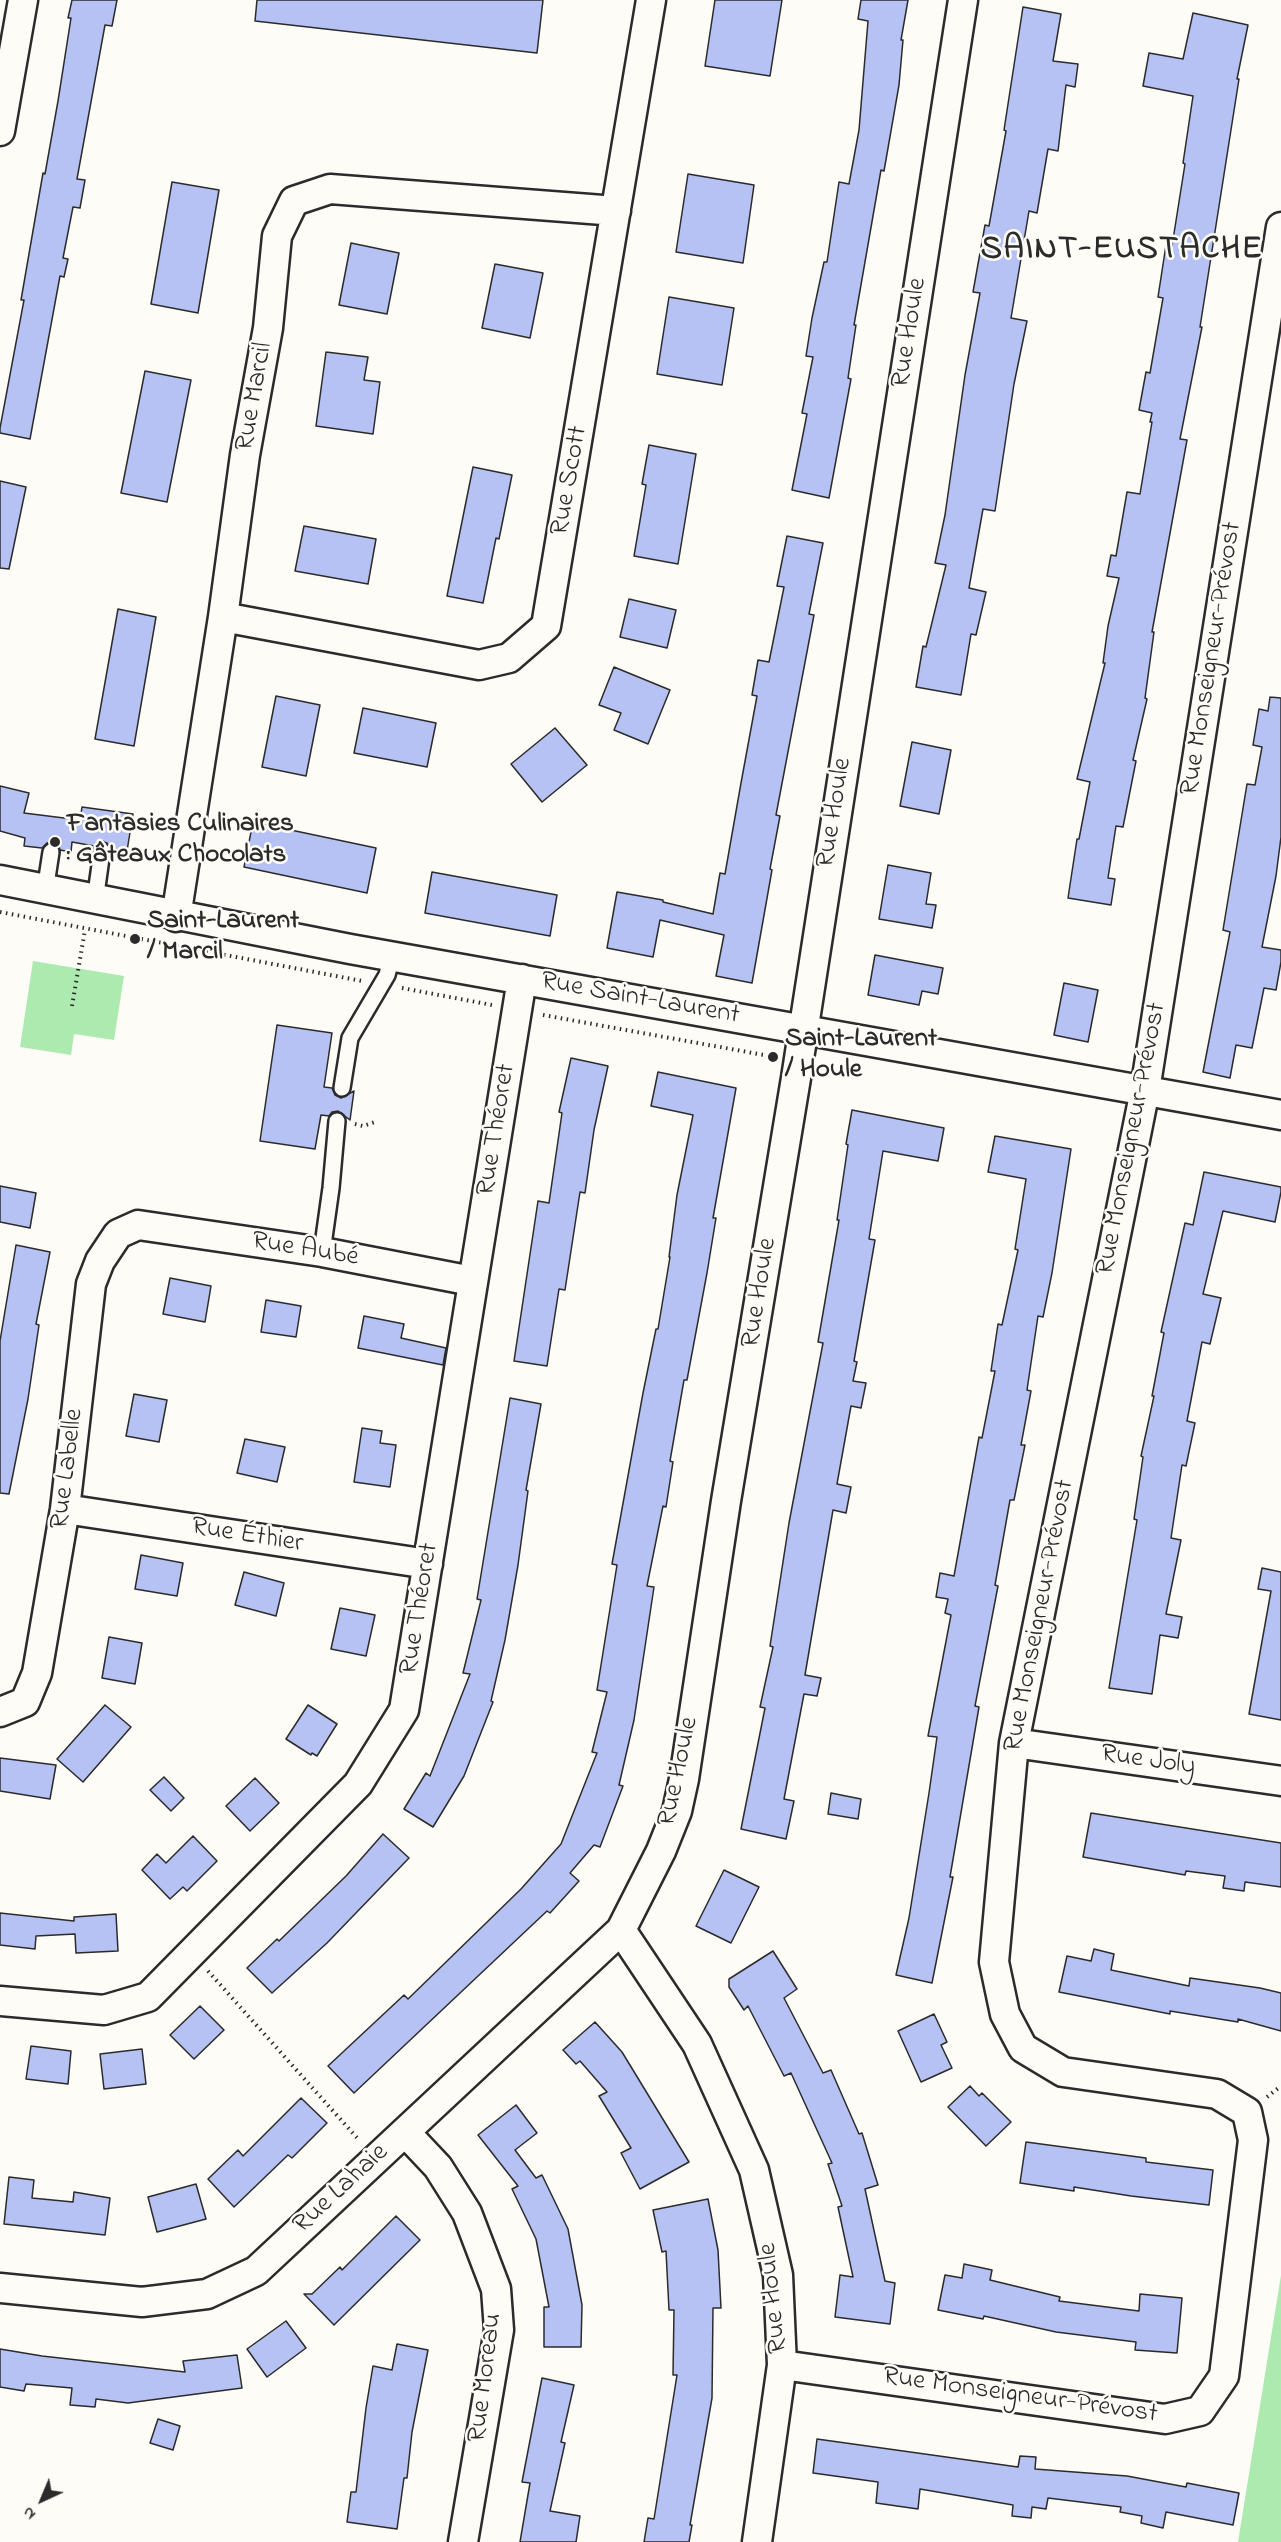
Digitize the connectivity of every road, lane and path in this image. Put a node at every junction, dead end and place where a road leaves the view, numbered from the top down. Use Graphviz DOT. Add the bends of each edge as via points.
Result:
graph roads {
  1 [pos="23,0"];
  2 [pos="651,0"];
  3 [pos="963,0"];
  4 [pos="0,131"];
  5 [pos="616,212"];
  6 [pos="1281,227"];
  7 [pos="223,617"];
  8 [pos="102,851"];
  9 [pos="51,852"];
  10 [pos="0,880"];
  11 [pos="45,891"];
  12 [pos="95,901"];
  13 [pos="0,912"];
  14 [pos="176,917"];
  15 [pos="85,930"];
  16 [pos="392,956"];
  17 [pos="522,979"];
  18 [pos="372,983"];
  19 [pos="394,987"];
  20 [pos="488,1004"];
  21 [pos="72,1006"];
  22 [pos="544,1016"];
  23 [pos="803,1029"];
  24 [pos="773,1057"];
  25 [pos="342,1088"];
  26 [pos="1145,1090"];
  27 [pos="1281,1115"];
  28 [pos="337,1121"];
  29 [pos="375,1122"];
  30 [pos="363,1126"];
  31 [pos="138,1225"];
  32 [pos="322,1252"];
  33 [pos="472,1281"];
  34 [pos="65,1509"];
  35 [pos="428,1564"];
  36 [pos="0,1712"];
  37 [pos="1014,1743"];
  38 [pos="1281,1781"];
  39 [pos="621,1930"];
  40 [pos="191,1953"];
  41 [pos="0,2001"];
  42 [pos="405,2132"];
  43 [pos="376,2158"];
  44 [pos="0,2288"];
  45 [pos="782,2365"];
  46 [pos="463,2542"];
  47 [pos="757,2542"];
  1 -- 4 [label="street"];
  2 -- 5 [label="street, Rue Scott"];
  3 -- 23 [label="street, Rue Houle"];
  5 -- 7 [label="street, Rue Marcil" via="330,189 294,201 277,236 268,328 245,455"];
  5 -- 7 [label="street, Rue Scott" via="546,626 509,658 479,664"];
  6 -- 26 [label="street, Rue Monseigneur-Prévost"];
  7 -- 14 [label="street, Rue Marcil"];
  8 -- 12 [label="lane"];
  9 -- 11 [label="lane"];
  10 -- 11 [label="street, Rue Saint-Laurent"];
  11 -- 12 [label="street, Rue Saint-Laurent"];
  12 -- 14 [label="street, Rue Saint-Laurent"];
  13 -- 15 [label="path"];
  14 -- 16 [label="street, Rue Saint-Laurent"];
  15 -- 18 [label="path"];
  15 -- 21 [label="path"];
  16 -- 17 [label="street, Rue Saint-Laurent"];
  16 -- 25 [label="lane" via="387,975 350,1038"];
  17 -- 23 [label="street, Rue Saint-Laurent"];
  17 -- 33 [label="street, Rue Théoret"];
  19 -- 20 [label="path"];
  22 -- 24 [label="path, Rue Saint-Laurent"];
  23 -- 26 [label="street, Rue Saint-Laurent"];
  23 -- 39 [label="street, Rue Houle" via="684,1779 677,1811 661,1851"];
  26 -- 27 [label="street, Rue Saint-Laurent"];
  26 -- 37 [label="street, Rue Monseigneur-Prévost"];
  28 -- 32 [label="lane"];
  29 -- 30 [label="path"];
  31 -- 32 [label="street, Rue Aubé"];
  31 -- 34 [label="street, Rue Labelle" via="118,1234 100,1261 91,1284"];
  32 -- 33 [label="street, Rue Aubé"];
  33 -- 35 [label="street, Rue Théoret"];
  34 -- 35 [label="street, Rue Éthier"];
  34 -- 36 [label="street, Rue Labelle" via="38,1673 25,1702"];
  35 -- 40 [label="street, Rue Théoret" via="404,1710 358,1784"];
  37 -- 38 [label="street, Rue Joly"];
  37 -- 45 [label="street, Rue Monseigneur-Prévost" via="994,1962 1005,2014 1023,2048 1063,2072 1217,2094 1247,2112 1253,2140 1224,2376 1200,2411 1166,2419"];
  39 -- 42 [label="street, Rue Lahaie"];
  39 -- 45 [label="street, Rue Houle" via="697,2044 754,2170 778,2275"];
  40 -- 41 [label="street, Rue Théoret" via="148,1997 104,2010"];
  40 -- 43 [label="path"];
  42 -- 43 [label="street, Rue Lahaie"];
  42 -- 46 [label="street, Rue Moreau" via="438,2167 467,2213 496,2289 499,2330"];
  43 -- 44 [label="street, Rue Lahaie" via="256,2271 207,2294 142,2302"];
  45 -- 47 [label="street, Rue Houle"];
}
